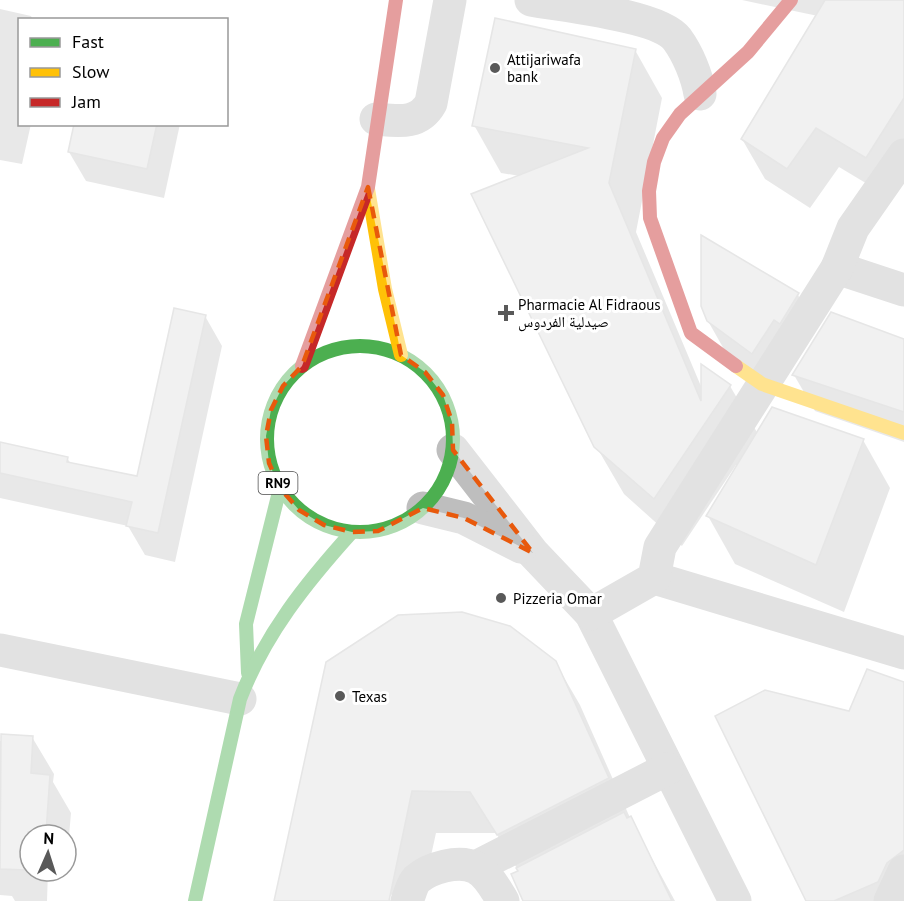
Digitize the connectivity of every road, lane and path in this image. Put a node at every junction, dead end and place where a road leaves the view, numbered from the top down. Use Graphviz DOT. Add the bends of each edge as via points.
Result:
graph roads {
  1 [pos="396,0"];
  2 [pos="450,0"];
  3 [pos="531,0"];
  4 [pos="791,0"];
  5 [pos="649,10"];
  6 [pos="700,94"];
  7 [pos="376,119"];
  8 [pos="904,155"];
  9 [pos="368,187"];
  10 [pos="837,268"];
  11 [pos="904,290"];
  12 [pos="401,355"];
  13 [pos="302,366"];
  14 [pos="762,384"];
  15 [pos="904,433"];
  16 [pos="453,450"];
  17 [pos="280,488"];
  18 [pos="423,508"];
  19 [pos="352,532"];
  20 [pos="533,553"];
  21 [pos="654,578"];
  22 [pos="591,614"];
  23 [pos="0,650"];
  24 [pos="904,653"];
  25 [pos="244,687"];
  26 [pos="667,769"];
  27 [pos="476,867"];
  28 [pos="904,871"];
  29 [pos="195,901"];
  30 [pos="407,901"];
  31 [pos="503,901"];
  32 [pos="735,901"];
  33 [pos="890,901"];
  1 -- 7 [label="main road, RN9"];
  2 -- 7 [label="street" via="427,110 405,121"];
  3 -- 5 [label="street"];
  4 -- 6 [label="main road" via="748,52"];
  5 -- 6 [label="street" via="676,38 697,78"];
  6 -- 14 [label="main road" via="663,138 649,191 650,218 692,333"];
  7 -- 9 [label="main road, RN9"];
  8 -- 10 [label="street" via="853,228"];
  9 -- 12 [label="main road, RN9"];
  9 -- 13 [label="main road, RN9"];
  10 -- 11 [label="street"];
  10 -- 14 [label="street"];
  12 -- 13 [label="main road, RN9" via="376,347 350,346 324,353"];
  12 -- 16 [label="main road, RN9" via="425,372 443,395 452,422"];
  13 -- 17 [label="main road, RN9" via="283,386 271,410 269,463"];
  14 -- 15 [label="main road"];
  14 -- 21 [label="street" via="660,547"];
  16 -- 18 [label="main road, RN9" via="448,472"];
  16 -- 20 [label="street"];
  17 -- 19 [label="main road, RN9" via="299,510 324,525"];
  17 -- 25 [label="main road, RN9" via="246,624"];
  18 -- 19 [label="main road, RN9" via="386,528"];
  18 -- 20 [label="street" via="464,518"];
  19 -- 25 [label="main road, RN9" via="300,589 265,642"];
  20 -- 22 [label="street"];
  21 -- 22 [label="street"];
  21 -- 24 [label="street"];
  22 -- 26 [label="street"];
  23 -- 25 [label="street"];
  25 -- 29 [label="main road, RN9"];
  26 -- 27 [label="street"];
  26 -- 32 [label="street"];
  27 -- 30 [label="street" via="434,868 415,881"];
  27 -- 31 [label="street"];
  28 -- 33 [label="street"];
}
